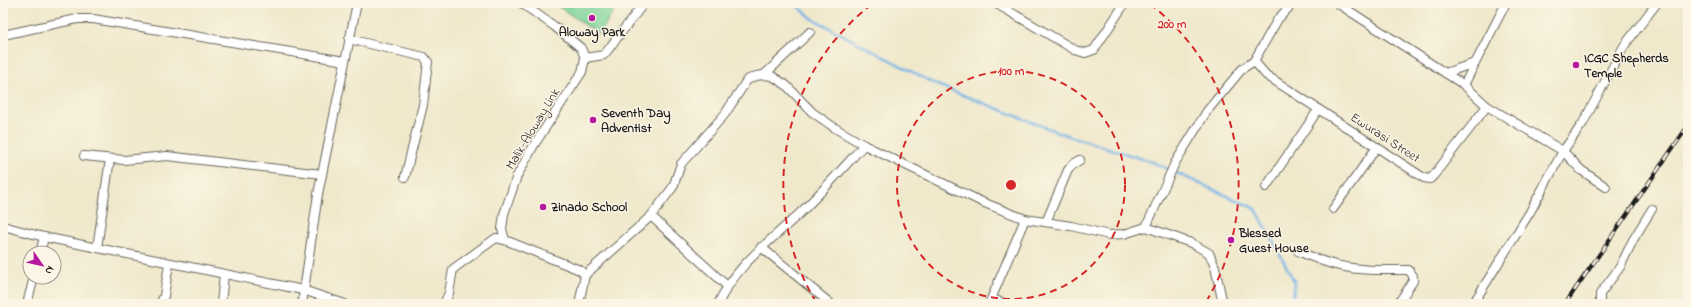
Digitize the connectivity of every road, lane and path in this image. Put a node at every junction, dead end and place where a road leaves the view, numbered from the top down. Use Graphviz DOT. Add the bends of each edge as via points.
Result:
graph roads {
  1 [pos="357,3"];
  2 [pos="521,3"];
  3 [pos="644,3"];
  4 [pos="995,3"];
  5 [pos="1125,3"];
  6 [pos="1293,3"];
  7 [pos="1337,3"];
  8 [pos="1506,3"];
  9 [pos="1657,3"];
  10 [pos="810,32"];
  11 [pos="3,34"];
  12 [pos="349,39"];
  13 [pos="585,58"];
  14 [pos="345,62"];
  15 [pos="1254,62"];
  16 [pos="1475,63"];
  17 [pos="1445,73"];
  18 [pos="764,75"];
  19 [pos="1464,85"];
  20 [pos="1487,106"];
  21 [pos="1318,110"];
  22 [pos="864,145"];
  23 [pos="1377,147"];
  24 [pos="1563,151"];
  25 [pos="84,156"];
  26 [pos="110,159"];
  27 [pos="1080,160"];
  28 [pos="322,174"];
  29 [pos="405,177"];
  30 [pos="1266,186"];
  31 [pos="1606,187"];
  32 [pos="1333,209"];
  33 [pos="1652,209"];
  34 [pos="652,216"];
  35 [pos="1025,219"];
  36 [pos="1046,222"];
  37 [pos="3,226"];
  38 [pos="1146,227"];
  39 [pos="44,237"];
  40 [pos="505,240"];
  41 [pos="42,245"];
  42 [pos="761,247"];
  43 [pos="97,248"];
  44 [pos="1298,251"];
  45 [pos="170,264"];
  46 [pos="224,274"];
  47 [pos="584,275"];
  48 [pos="32,285"];
  49 [pos="727,286"];
  50 [pos="303,290"];
  51 [pos="990,302"];
  52 [pos="27,304"];
  53 [pos="160,304"];
  54 [pos="221,304"];
  55 [pos="302,304"];
  56 [pos="345,304"];
  57 [pos="444,304"];
  58 [pos="578,304"];
  59 [pos="718,304"];
  60 [pos="831,304"];
  61 [pos="1006,304"];
  62 [pos="1223,304"];
  63 [pos="1398,304"];
  64 [pos="1473,304"];
  65 [pos="1600,304"];
  1 -- 12 [label="street"];
  2 -- 13 [label="street" via="581,48"];
  3 -- 13 [label="street" via="604,55"];
  4 -- 5 [label="street" via="1075,50 1085,53 1094,50"];
  6 -- 15 [label="street" via="1278,19"];
  7 -- 17 [label="street"];
  8 -- 16 [label="street"];
  9 -- 24 [label="street" via="1624,46 1583,123"];
  10 -- 18 [label="street"];
  11 -- 14 [label="street" via="76,19 93,19"];
  12 -- 14 [label="street"];
  12 -- 29 [label="street" via="424,57 428,62 423,105"];
  13 -- 40 [label="street, Malik-Aloway Link" via="582,72 534,145 517,176 504,214 502,229"];
  14 -- 28 [label="street"];
  15 -- 21 [label="street, Ewurasi Street" via="1266,75"];
  15 -- 38 [label="street" via="1242,69 1207,110 1175,163"];
  16 -- 17 [label="street"];
  16 -- 19 [label="street"];
  17 -- 19 [label="street"];
  18 -- 22 [label="street" via="772,76 786,85 812,112"];
  18 -- 34 [label="street" via="748,80 725,114 681,164 672,187"];
  19 -- 20 [label="street"];
  20 -- 23 [label="street, Ewurasi Street" via="1430,179 1424,178"];
  20 -- 24 [label="street"];
  21 -- 23 [label="street, Ewurasi Street"];
  21 -- 30 [label="street"];
  22 -- 35 [label="street" via="982,202"];
  22 -- 42 [label="street" via="799,214"];
  23 -- 32 [label="street"];
  24 -- 31 [label="street" via="1581,170"];
  24 -- 64 [label="street" via="1530,212"];
  25 -- 26 [label="street"];
  26 -- 28 [label="street" via="167,156"];
  26 -- 43 [label="street"];
  27 -- 36 [label="street" via="1068,170"];
  28 -- 50 [label="street"];
  33 -- 65 [label="street" via="1620,267 1600,294"];
  34 -- 47 [label="street"];
  34 -- 49 [label="street"];
  35 -- 36 [label="street"];
  35 -- 51 [label="street"];
  36 -- 38 [label="street" via="1109,235 1124,234"];
  37 -- 39 [label="street"];
  38 -- 62 [label="street" via="1191,243 1209,253 1215,267"];
  39 -- 41 [label="street"];
  39 -- 43 [label="street"];
  40 -- 47 [label="street" via="580,270"];
  40 -- 57 [label="street" via="496,238 453,270 449,293"];
  42 -- 49 [label="street"];
  42 -- 60 [label="street"];
  43 -- 45 [label="street"];
  44 -- 63 [label="street" via="1324,262 1346,267 1409,270 1413,281"];
  45 -- 46 [label="street"];
  45 -- 53 [label="street"];
  46 -- 50 [label="street"];
  46 -- 54 [label="street"];
  47 -- 58 [label="street"];
  48 -- 52 [label="street"];
  49 -- 59 [label="street"];
  50 -- 55 [label="street"];
  50 -- 56 [label="street"];
  51 -- 61 [label="street"];
}
